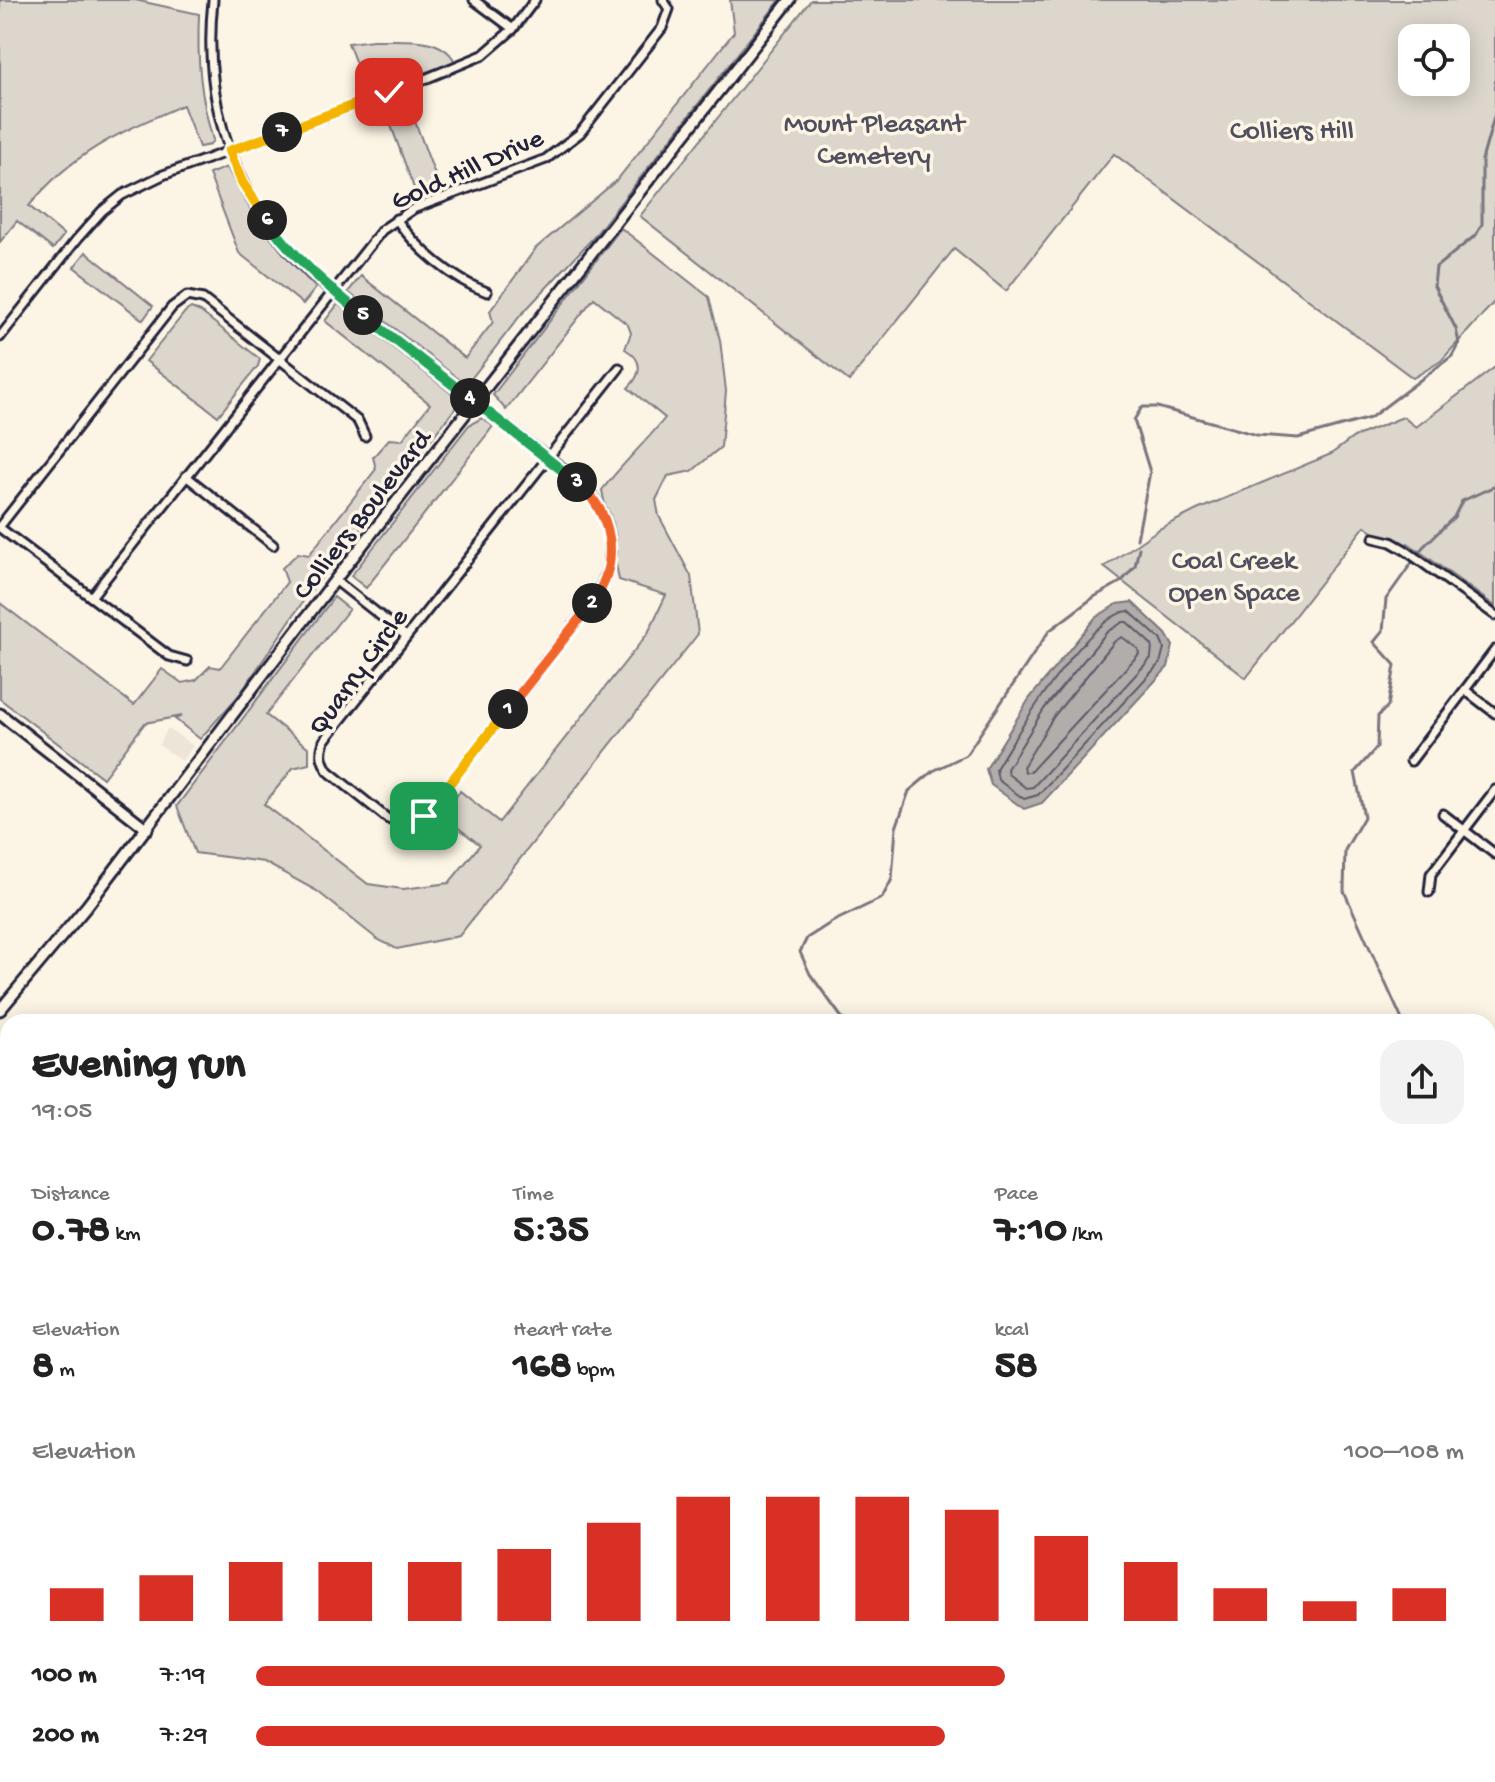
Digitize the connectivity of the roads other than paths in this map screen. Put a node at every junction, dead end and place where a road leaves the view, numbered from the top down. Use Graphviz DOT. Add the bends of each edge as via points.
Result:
graph roads {
  1 [pos="213,0"];
  2 [pos="474,0"];
  3 [pos="535,0"];
  4 [pos="663,0"];
  5 [pos="790,0"];
  6 [pos="513,29"];
  7 [pos="229,151"];
  8 [pos="396,219"];
  9 [pos="333,291"];
  10 [pos="487,292"];
  11 [pos="0,337"];
  12 [pos="280,358"];
  13 [pos="619,368"];
  14 [pos="474,401"];
  15 [pos="365,436"];
  16 [pos="548,459"];
  17 [pos="186,476"];
  18 [pos="0,527"];
  19 [pos="1374,538"];
  20 [pos="273,545"];
  21 [pos="335,580"];
  22 [pos="91,597"];
  23 [pos="1495,615"];
  24 [pos="406,636"];
  25 [pos="1495,650"];
  26 [pos="187,661"];
  27 [pos="1465,690"];
  28 [pos="1495,713"];
  29 [pos="0,714"];
  30 [pos="1411,761"];
  31 [pos="1495,790"];
  32 [pos="1443,814"];
  33 [pos="147,829"];
  34 [pos="1464,830"];
  35 [pos="1495,854"];
  36 [pos="1429,892"];
  37 [pos="0,1010"];
  1 -- 7 [label="street, Quarry Circle" via="212,83"];
  2 -- 6 [label="street"];
  3 -- 6 [label="street"];
  4 -- 8 [label="street, Gold Hill Drive" via="669,9 662,28 564,148"];
  5 -- 14 [label="street, Colliers Boulevard"];
  6 -- 7 [label="street" via="483,55"];
  7 -- 9 [label="street, Quarry Circle" via="259,210 288,249"];
  7 -- 11 [label="street" via="163,175 102,211"];
  8 -- 9 [label="street, Gold Hill Drive"];
  8 -- 10 [label="street" via="418,246 468,285"];
  9 -- 12 [label="street, Gold Hill Drive"];
  9 -- 14 [label="street, Quarry Circle"];
  12 -- 15 [label="street" via="358,421"];
  12 -- 17 [label="street, Gold Hill Drive"];
  12 -- 18 [label="street" via="203,299 183,297"];
  13 -- 16 [label="street"];
  14 -- 16 [label="street, Quarry Circle"];
  14 -- 21 [label="street, Colliers Boulevard"];
  16 -- 24 [label="street, Quarry Circle"];
  16 -- 24 [label="street, Quarry Circle" via="599,505 610,536 605,582 424,816 399,824 328,771 321,751"];
  17 -- 20 [label="street"];
  17 -- 22 [label="street, Gold Hill Drive"];
  18 -- 22 [label="street"];
  19 -- 23 [label="street" via="1405,550"];
  21 -- 24 [label="street"];
  21 -- 33 [label="street, Colliers Boulevard"];
  22 -- 26 [label="street" via="169,656"];
  25 -- 27 [label="street"];
  27 -- 28 [label="street"];
  27 -- 30 [label="street"];
  29 -- 33 [label="street"];
  31 -- 34 [label="street"];
  32 -- 34 [label="street"];
  33 -- 37 [label="street, Colliers Boulevard"];
  34 -- 35 [label="street"];
  34 -- 36 [label="street" via="1431,874"];
}
